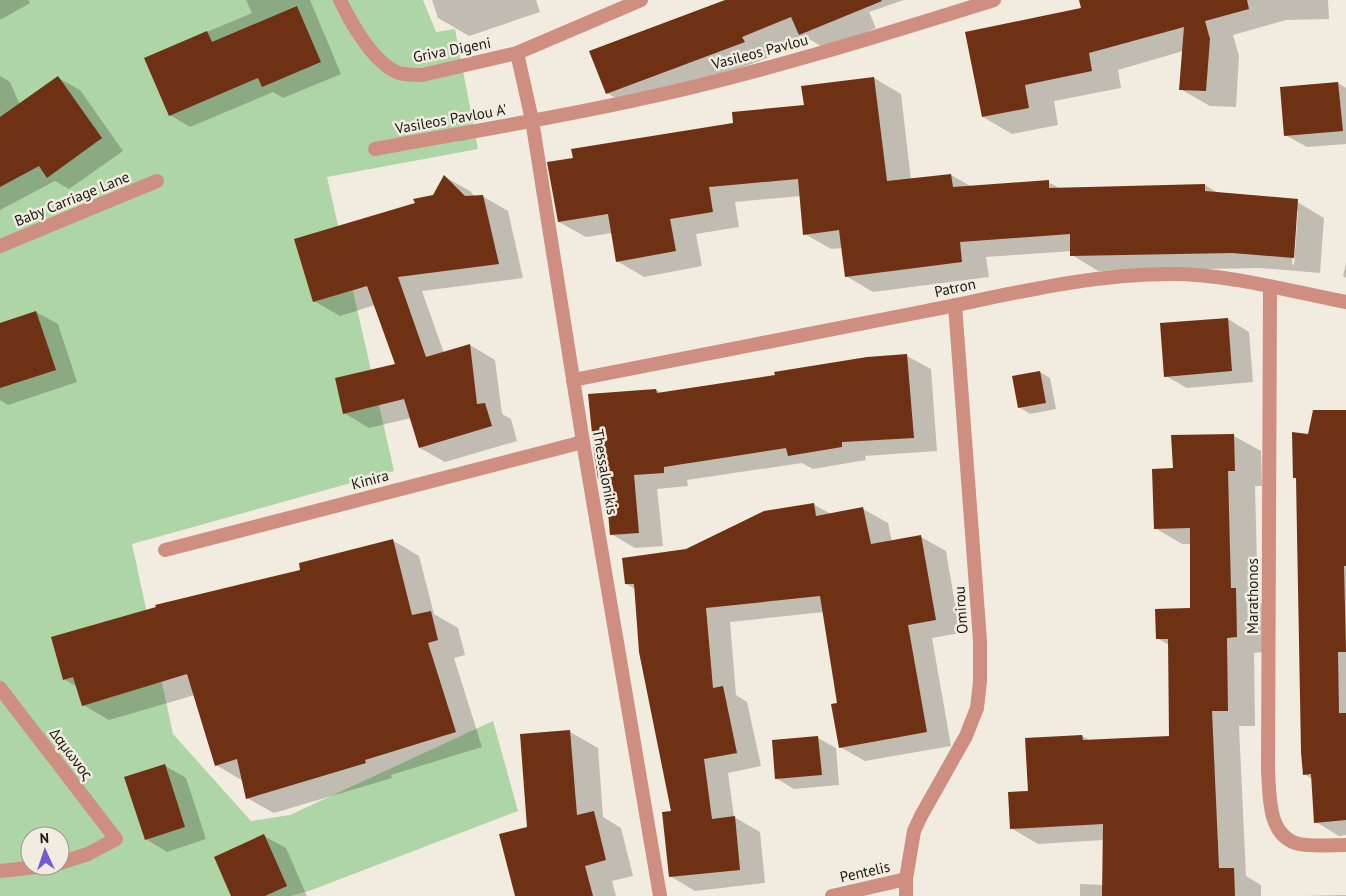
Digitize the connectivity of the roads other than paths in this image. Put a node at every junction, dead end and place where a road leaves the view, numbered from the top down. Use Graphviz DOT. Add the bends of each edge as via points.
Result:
graph roads {
  1 [pos="340,0"];
  2 [pos="641,0"];
  3 [pos="994,0"];
  4 [pos="516,53"];
  5 [pos="532,120"];
  6 [pos="375,149"];
  7 [pos="157,181"];
  8 [pos="0,246"];
  9 [pos="1270,287"];
  10 [pos="1346,302"];
  11 [pos="954,305"];
  12 [pos="573,380"];
  13 [pos="583,442"];
  14 [pos="165,550"];
  15 [pos="0,688"];
  16 [pos="1346,846"];
  17 [pos="70,860"];
  18 [pos="20,869"];
  19 [pos="0,871"];
  20 [pos="906,879"];
  21 [pos="660,896"];
  22 [pos="832,896"];
  23 [pos="906,896"];
  1 -- 4 [label="street, Griva Digeni" via="363,40 397,72 422,75"];
  2 -- 4 [label="street, Griva Digeni"];
  3 -- 5 [label="street, Vasileos Pavlou" via="727,79"];
  4 -- 5 [label="street, Thessalonikis"];
  5 -- 6 [label="street, Vasileos Pavlou A'"];
  5 -- 12 [label="street, Thessalonikis"];
  7 -- 8 [label="street, Baby Carriage Lane"];
  9 -- 10 [label="street, Patron"];
  9 -- 11 [label="street, Patron" via="1214,276 1101,277"];
  9 -- 16 [label="street, Marathonos" via="1268,771 1271,809 1276,825 1286,839 1300,844"];
  11 -- 12 [label="street, Patron"];
  11 -- 20 [label="street, Omirou" via="980,641 980,681 977,708 966,736 914,831"];
  12 -- 13 [label="street, Thessalonikis"];
  13 -- 14 [label="street, Kinira"];
  13 -- 21 [label="street, Thessalonikis"];
  15 -- 17 [label="street, Δαμωνος" via="116,839"];
  18 -- 19 [label="street"];
  20 -- 22 [label="street, Pentelis"];
  20 -- 23 [label="street, Omirou"];
}
